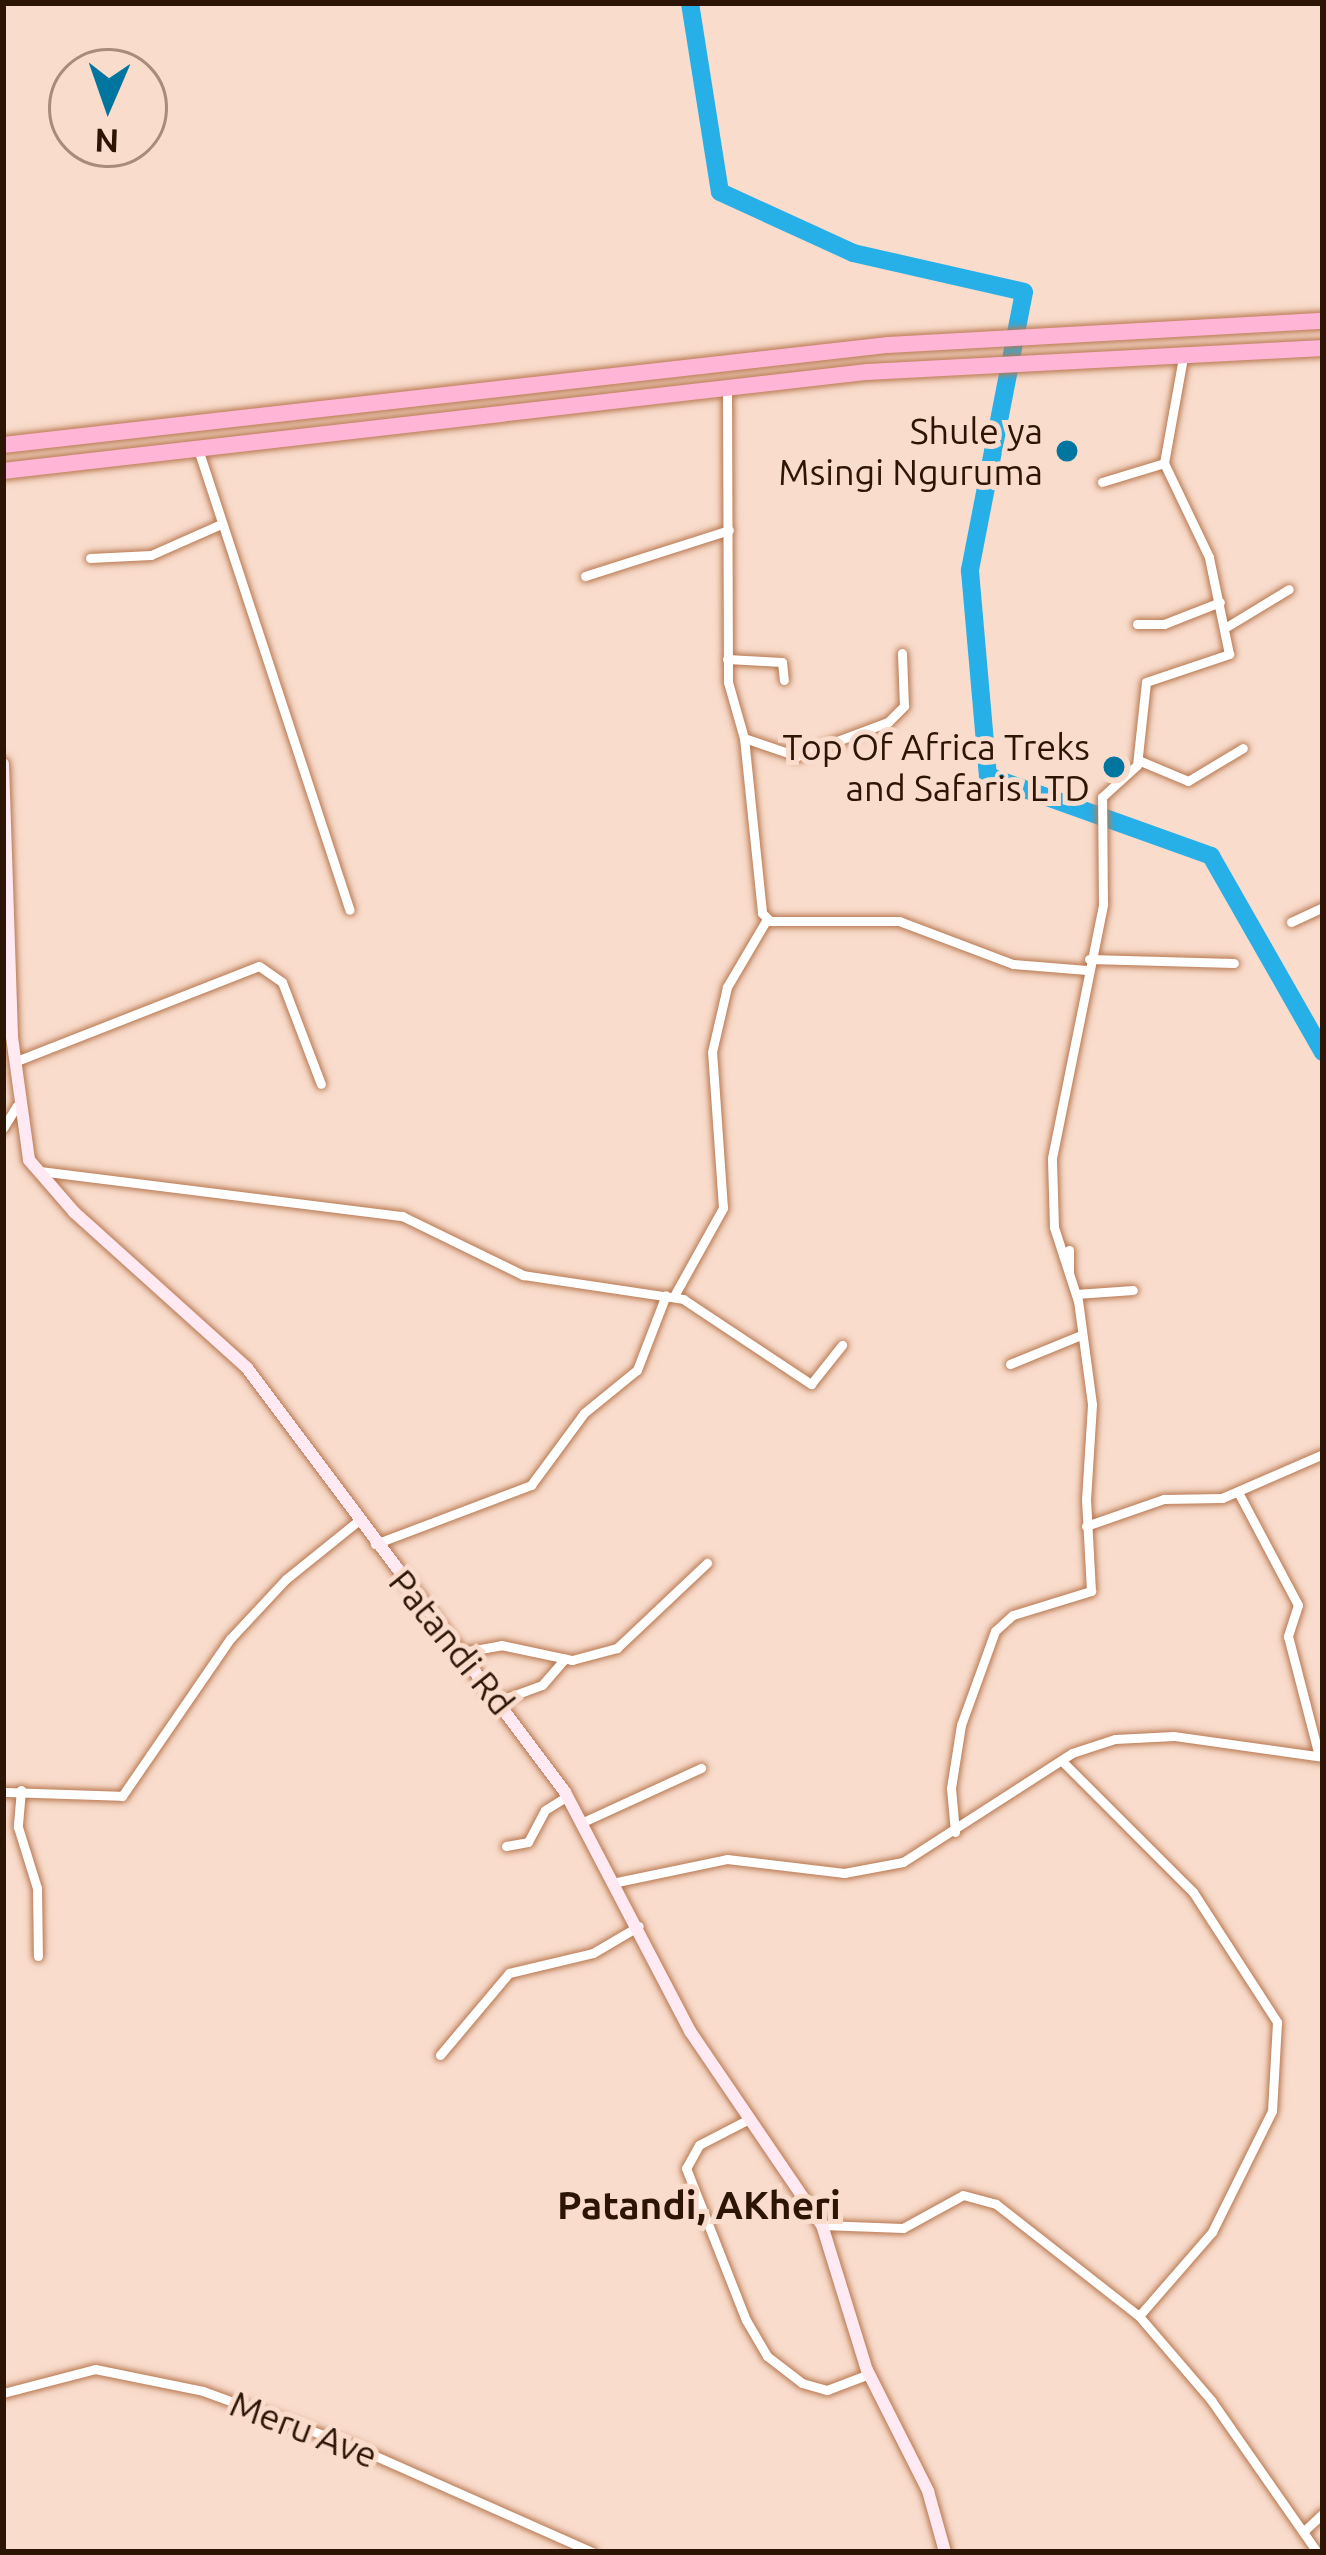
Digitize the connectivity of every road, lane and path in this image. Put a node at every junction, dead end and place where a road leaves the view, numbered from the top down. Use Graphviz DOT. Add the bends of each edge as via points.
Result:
graph roads {
  1 [pos="1323,321"];
  2 [pos="1323,348"];
  3 [pos="1184,352"];
  4 [pos="727,388"];
  5 [pos="418,399"];
  6 [pos="345,407"];
  7 [pos="422,421"];
  8 [pos="349,429"];
  9 [pos="3,445"];
  10 [pos="198,449"];
  11 [pos="1163,463"];
  12 [pos="3,471"];
  13 [pos="1102,482"];
  14 [pos="221,524"];
  15 [pos="729,530"];
  16 [pos="90,558"];
  17 [pos="585,575"];
  18 [pos="1289,589"];
  19 [pos="1220,602"];
  20 [pos="1137,624"];
  21 [pos="1228,626"];
  22 [pos="902,653"];
  23 [pos="727,659"];
  24 [pos="784,680"];
  25 [pos="744,738"];
  26 [pos="1243,748"];
  27 [pos="1138,760"];
  28 [pos="3,765"];
  29 [pos="1323,907"];
  30 [pos="350,910"];
  31 [pos="767,919"];
  32 [pos="1291,922"];
  33 [pos="1234,963"];
  34 [pos="1088,965"];
  35 [pos="14,1062"];
  36 [pos="321,1084"];
  37 [pos="17,1106"];
  38 [pos="3,1128"];
  39 [pos="34,1170"];
  40 [pos="1070,1250"];
  41 [pos="1069,1272"];
  42 [pos="1133,1290"];
  43 [pos="1076,1294"];
  44 [pos="670,1295"];
  45 [pos="1081,1335"];
  46 [pos="842,1345"];
  47 [pos="1010,1364"];
  48 [pos="1323,1454"];
  49 [pos="1238,1492"];
  50 [pos="359,1520"];
  51 [pos="1086,1526"];
  52 [pos="375,1544"];
  53 [pos="706,1563"];
  54 [pos="463,1652"];
  55 [pos="565,1659"];
  56 [pos="501,1700"];
  57 [pos="1321,1757"];
  58 [pos="1062,1761"];
  59 [pos="700,1768"];
  60 [pos="21,1790"];
  61 [pos="3,1792"];
  62 [pos="567,1796"];
  63 [pos="583,1822"];
  64 [pos="955,1832"];
  65 [pos="506,1846"];
  66 [pos="617,1882"];
  67 [pos="639,1926"];
  68 [pos="38,1956"];
  69 [pos="440,2055"];
  70 [pos="749,2119"];
  71 [pos="822,2225"];
  72 [pos="1139,2316"];
  73 [pos="869,2374"];
  74 [pos="3,2393"];
  75 [pos="1323,2513"];
  76 [pos="1304,2531"];
  77 [pos="592,2552"];
  78 [pos="945,2552"];
  79 [pos="1317,2552"];
  1 -- 5 [label="highway" via="888,345"];
  2 -- 3 [label="highway"];
  3 -- 4 [label="highway"];
  3 -- 11 [label="street"];
  4 -- 7 [label="highway"];
  4 -- 15 [label="street"];
  5 -- 6 [label="highway"];
  5 -- 7 [label="highway"];
  6 -- 8 [label="highway"];
  6 -- 9 [label="highway"];
  7 -- 8 [label="highway"];
  8 -- 10 [label="highway"];
  10 -- 12 [label="highway"];
  10 -- 14 [label="street"];
  11 -- 13 [label="street"];
  11 -- 19 [label="street" via="1209,557"];
  14 -- 16 [label="street" via="151,554"];
  14 -- 30 [label="street"];
  15 -- 17 [label="street"];
  15 -- 23 [label="street"];
  18 -- 21 [label="street"];
  19 -- 20 [label="street" via="1164,624"];
  19 -- 21 [label="street"];
  21 -- 27 [label="street" via="1226,657 1146,682"];
  22 -- 25 [label="street" via="904,706 888,722 797,756"];
  23 -- 24 [label="street" via="782,662"];
  23 -- 25 [label="street"];
  25 -- 31 [label="street" via="744,788"];
  26 -- 27 [label="street" via="1189,781"];
  27 -- 34 [label="street" via="1102,797 1103,904"];
  28 -- 35 [label="street"];
  29 -- 32 [label="street"];
  31 -- 34 [label="street" via="899,921 1013,964"];
  31 -- 44 [label="street" via="727,987 712,1052 723,1208"];
  33 -- 34 [label="street"];
  34 -- 41 [label="street" via="1052,1158 1054,1227"];
  35 -- 36 [label="street" via="259,966 282,982"];
  35 -- 37 [label="street"];
  37 -- 38 [label="street"];
  37 -- 39 [label="street"];
  39 -- 44 [label="street" via="402,1216 523,1275"];
  39 -- 50 [label="street, Patandi Rd" via="212,1329"];
  40 -- 41 [label="street"];
  41 -- 43 [label="street"];
  42 -- 43 [label="street"];
  43 -- 45 [label="street"];
  44 -- 46 [label="street" via="811,1384"];
  44 -- 52 [label="street" via="637,1370 584,1413 531,1485"];
  45 -- 47 [label="street"];
  45 -- 51 [label="street" via="1092,1404"];
  48 -- 49 [label="street"];
  49 -- 51 [label="street" via="1208,1502 1164,1499"];
  49 -- 57 [label="street" via="1298,1606 1288,1632 1291,1658"];
  50 -- 52 [label="street, Patandi Rd"];
  50 -- 60 [label="street" via="286,1579 230,1639 124,1794"];
  51 -- 64 [label="street" via="1090,1593 1008,1618 980,1660 952,1776"];
  52 -- 54 [label="street, Patandi Rd"];
  53 -- 55 [label="street" via="630,1641"];
  54 -- 55 [label="street" via="501,1646"];
  54 -- 56 [label="street, Patandi Rd"];
  55 -- 56 [label="street" via="542,1685"];
  56 -- 62 [label="street, Patandi Rd"];
  57 -- 58 [label="street" via="1148,1736 1096,1742"];
  58 -- 64 [label="street"];
  58 -- 72 [label="street" via="1193,1892 1277,2022 1272,2111 1212,2232"];
  59 -- 63 [label="street"];
  60 -- 61 [label="street"];
  60 -- 68 [label="street" via="18,1827 37,1888"];
  62 -- 63 [label="street, Patandi Rd"];
  62 -- 65 [label="street" via="545,1810 528,1842"];
  63 -- 66 [label="street, Patandi Rd"];
  64 -- 66 [label="street" via="921,1857 856,1871 727,1858"];
  66 -- 67 [label="street, Patandi Rd"];
  67 -- 69 [label="street" via="579,1958 509,1973"];
  67 -- 70 [label="street, Patandi Rd" via="690,2031"];
  70 -- 71 [label="street, Patandi Rd"];
  70 -- 73 [label="street" via="699,2145 686,2162 746,2320 767,2356 802,2383 827,2390"];
  71 -- 72 [label="street" via="903,2228 963,2195 985,2198"];
  71 -- 73 [label="street, Patandi Rd"];
  72 -- 76 [label="street"];
  73 -- 78 [label="street, Patandi Rd" via="922,2476"];
  74 -- 77 [label="street, Meru Ave" via="95,2369 203,2391 369,2453"];
  75 -- 76 [label="street"];
  76 -- 79 [label="street"];
}
